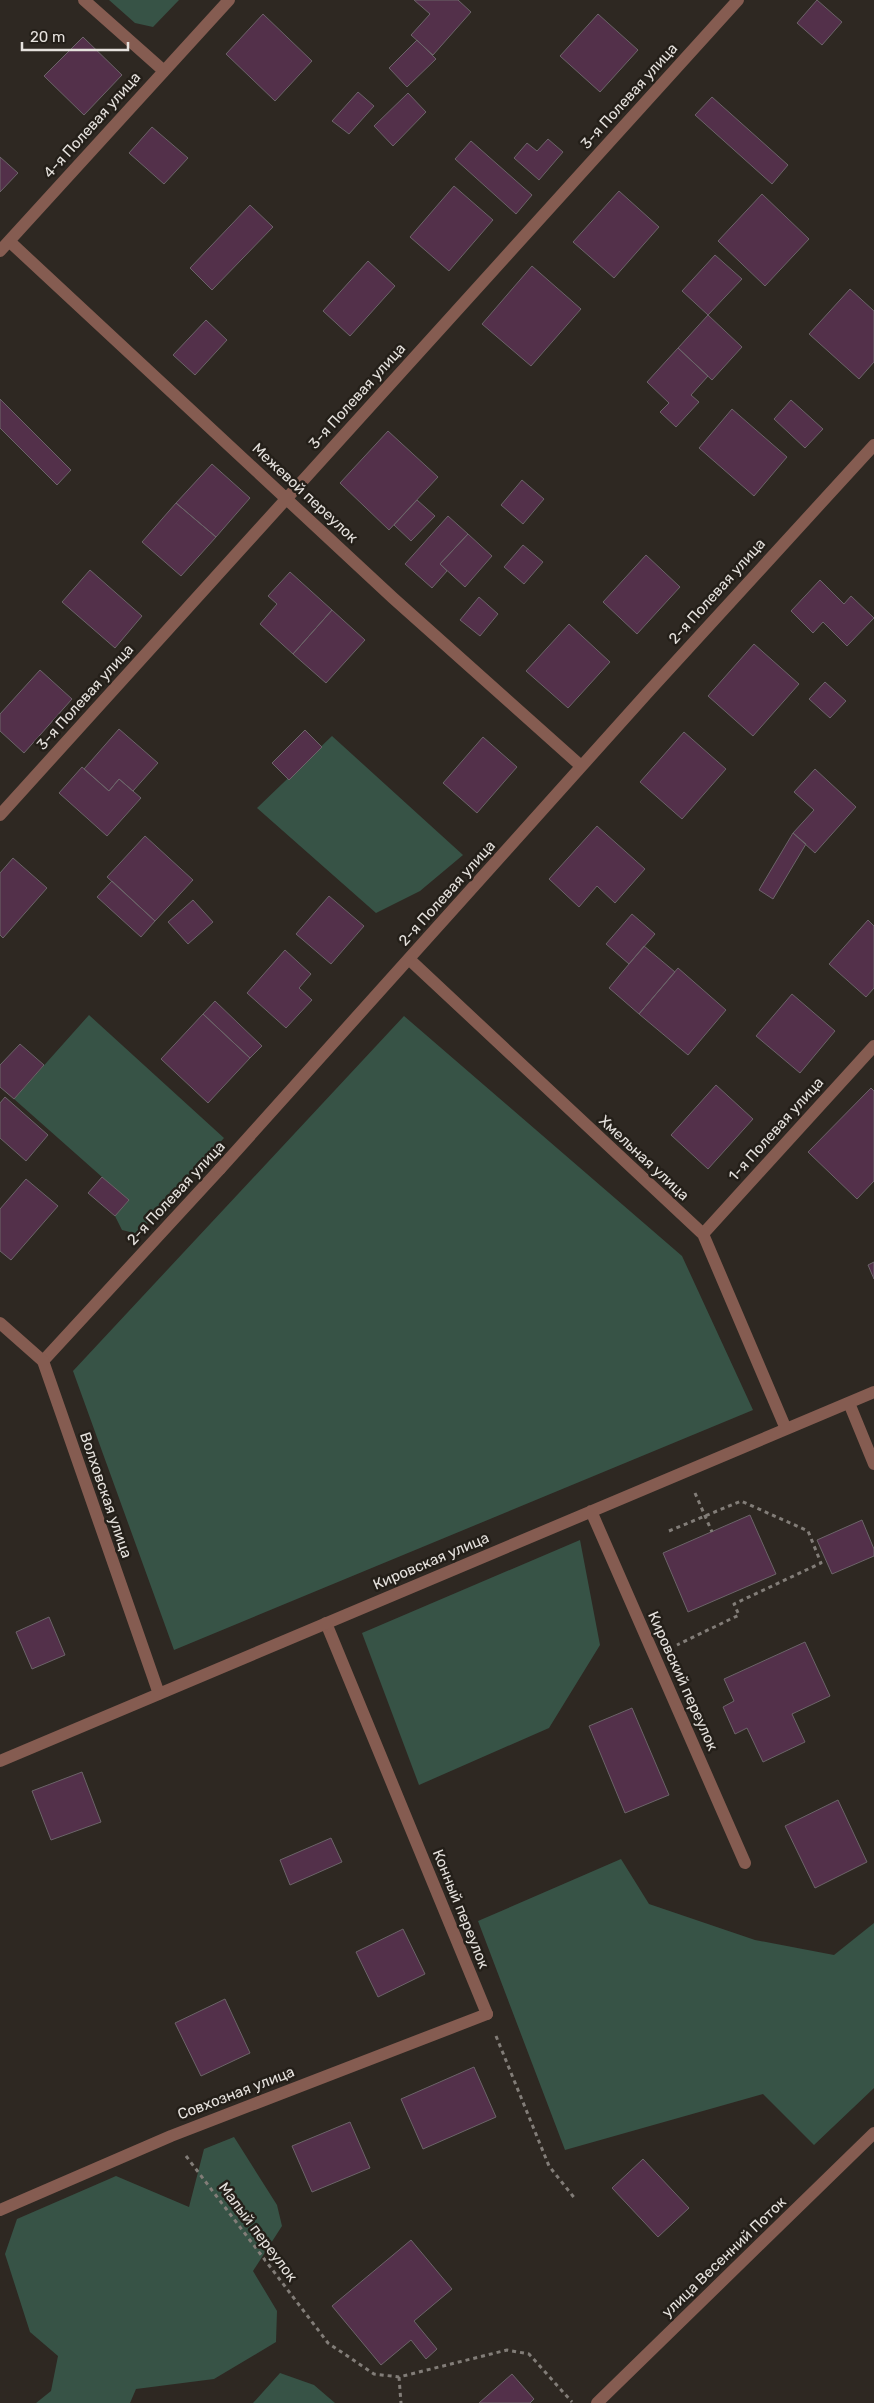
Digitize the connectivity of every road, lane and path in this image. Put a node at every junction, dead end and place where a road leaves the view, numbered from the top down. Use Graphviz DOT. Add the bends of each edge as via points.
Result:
graph roads {
  1 [pos="84,0"];
  2 [pos="229,0"];
  3 [pos="738,0"];
  4 [pos="164,71"];
  5 [pos="10,240"];
  6 [pos="0,251"];
  7 [pos="874,444"];
  8 [pos="286,498"];
  9 [pos="581,766"];
  10 [pos="0,815"];
  11 [pos="410,960"];
  12 [pos="874,1046"];
  13 [pos="702,1234"];
  14 [pos="0,1322"];
  15 [pos="42,1361"];
  16 [pos="874,1392"];
  17 [pos="849,1403"];
  18 [pos="786,1429"];
  19 [pos="874,1464"];
  20 [pos="693,1487"];
  21 [pos="591,1511"];
  22 [pos="705,1515"];
  23 [pos="669,1532"];
  24 [pos="712,1532"];
  25 [pos="326,1623"];
  26 [pos="677,1646"];
  27 [pos="159,1694"];
  28 [pos="0,1761"];
  29 [pos="745,1863"];
  30 [pos="487,2014"];
  31 [pos="874,2133"];
  32 [pos="171,2136"];
  33 [pos="576,2200"];
  34 [pos="0,2210"];
  35 [pos="399,2377"];
  36 [pos="400,2403"];
  37 [pos="574,2403"];
  38 [pos="597,2403"];
  1 -- 4 [label="street"];
  2 -- 4 [label="street, 4-я Полевая улица"];
  3 -- 8 [label="street, 3-я Полевая улица"];
  4 -- 5 [label="street, 4-я Полевая улица"];
  5 -- 6 [label="street, 4-я Полевая улица"];
  5 -- 8 [label="street, Межевой переулок"];
  7 -- 9 [label="street, 2-я Полевая улица"];
  8 -- 9 [label="street, Межевой переулок"];
  8 -- 10 [label="street, 3-я Полевая улица"];
  9 -- 11 [label="street, 2-я Полевая улица"];
  11 -- 13 [label="street, Хмельная улица"];
  11 -- 15 [label="street, 2-я Полевая улица"];
  12 -- 13 [label="street, 1-я Полевая улица"];
  13 -- 18 [label="street, Хмельная улица"];
  14 -- 15 [label="street, Волховская улица"];
  15 -- 27 [label="street, Волховская улица"];
  16 -- 17 [label="street, Кировская улица"];
  17 -- 18 [label="street, Кировская улица"];
  17 -- 19 [label="street"];
  18 -- 21 [label="street, Кировская улица"];
  20 -- 22 [label="path"];
  21 -- 25 [label="street, Кировская улица"];
  21 -- 29 [label="street, Кировский переулок"];
  22 -- 23 [label="path"];
  22 -- 24 [label="path"];
  22 -- 26 [label="path" via="741,1501 808,1531 821,1563 734,1604 739,1616"];
  25 -- 27 [label="street, Кировская улица"];
  25 -- 30 [label="street, Конный переулок"];
  27 -- 28 [label="street, Кировская улица"];
  30 -- 32 [label="street, Совхозная улица"];
  30 -- 33 [label="path" via="549,2166"];
  31 -- 38 [label="street, улица Весенний Поток"];
  32 -- 34 [label="street, Совхозная улица"];
  32 -- 35 [label="path, Малый переулок" via="328,2343 374,2374"];
  35 -- 36 [label="path"];
  35 -- 37 [label="path" via="507,2350 529,2354"];
}
